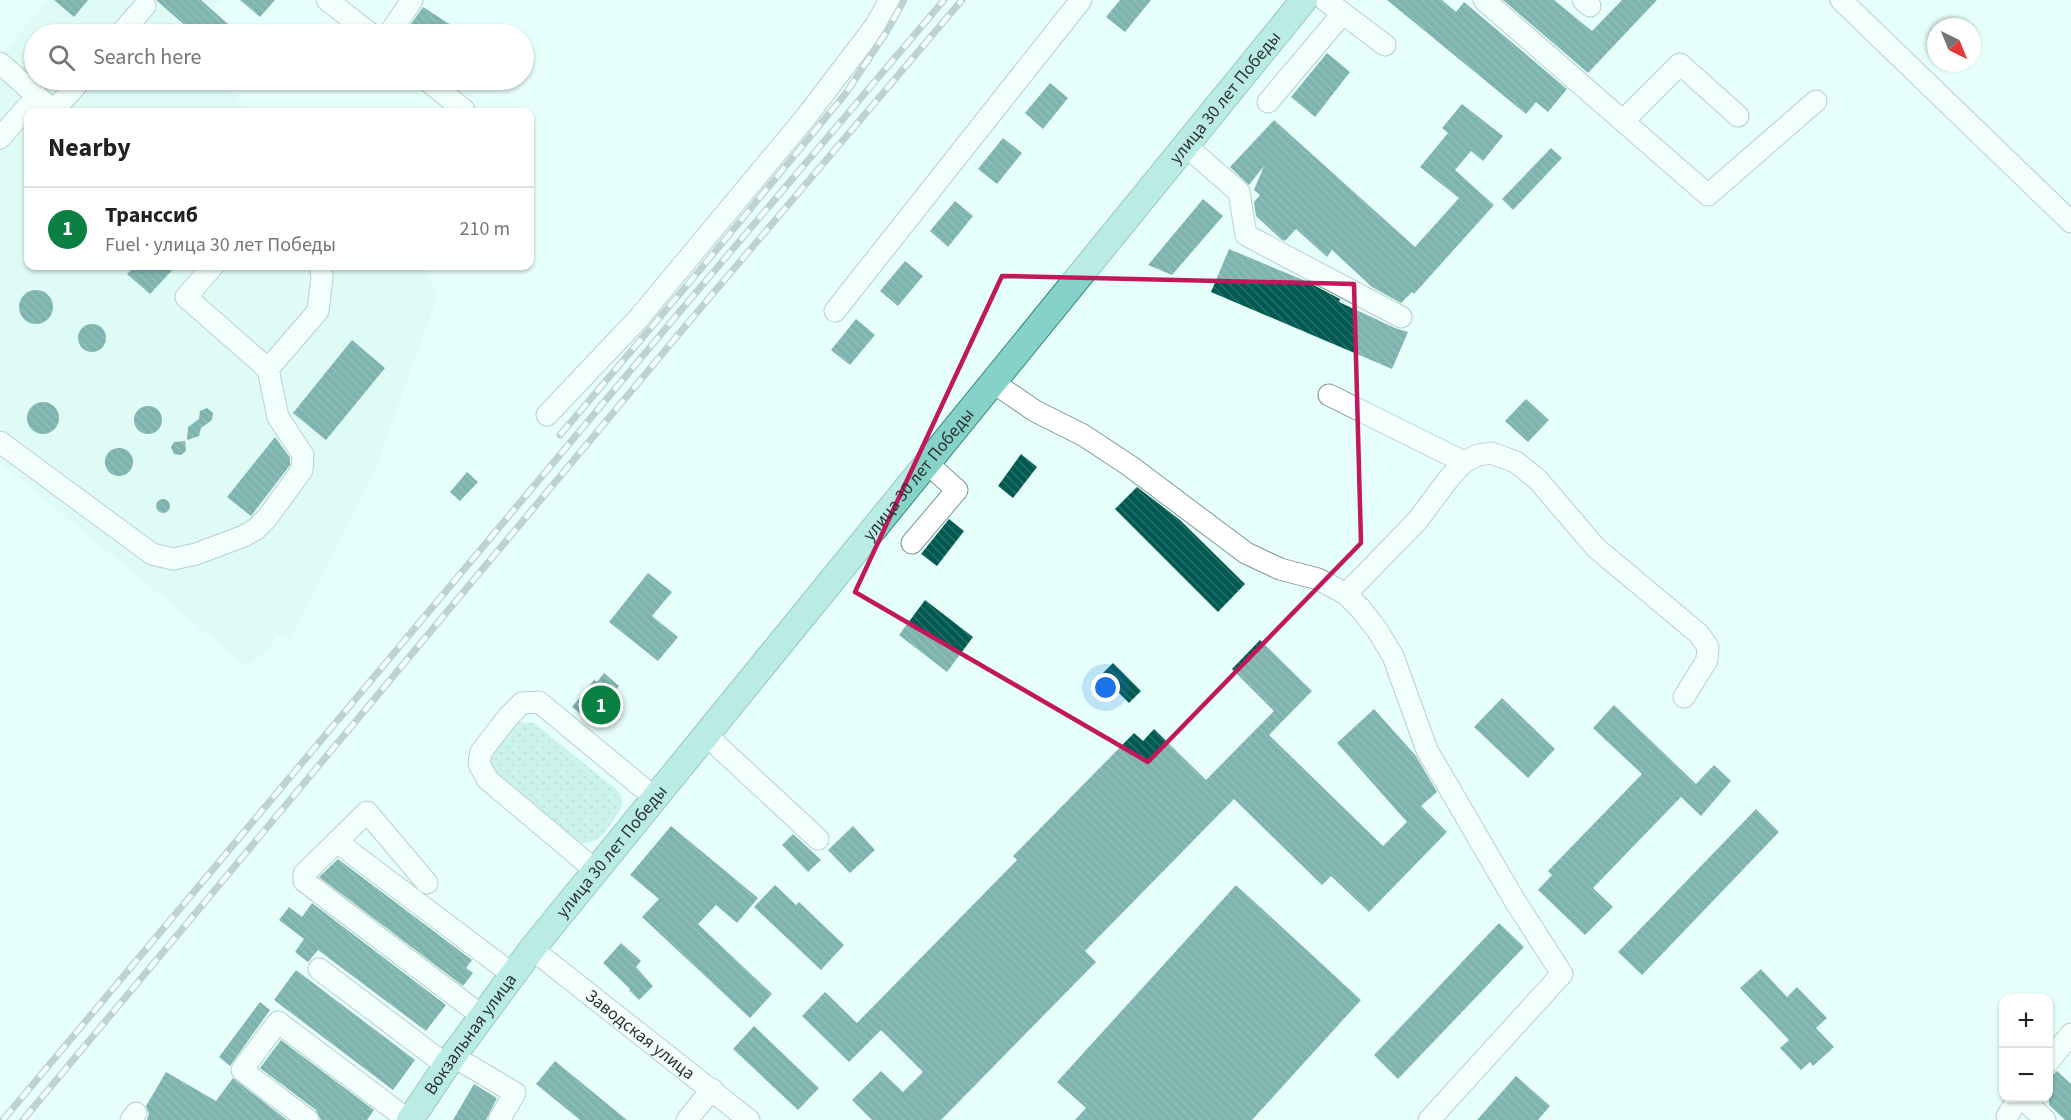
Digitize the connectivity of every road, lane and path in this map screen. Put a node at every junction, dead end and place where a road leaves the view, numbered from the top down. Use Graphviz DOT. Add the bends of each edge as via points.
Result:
graph roads {
  1 [pos="327,0"];
  2 [pos="412,0"];
  3 [pos="890,0"];
  4 [pos="1081,0"];
  5 [pos="1304,0"];
  6 [pos="1325,0"];
  7 [pos="1484,0"];
  8 [pos="1841,0"];
  9 [pos="145,6"];
  10 [pos="1342,13"];
  11 [pos="129,24"];
  12 [pos="357,24"];
  13 [pos="396,24"];
  14 [pos="1385,45"];
  15 [pos="0,63"];
  16 [pos="24,84"];
  17 [pos="30,90"];
  18 [pos="75,90"];
  19 [pos="439,90"];
  20 [pos="37,96"];
  21 [pos="1816,101"];
  22 [pos="1268,102"];
  23 [pos="26,108"];
  24 [pos="55,108"];
  25 [pos="64,108"];
  26 [pos="462,108"];
  27 [pos="24,111"];
  28 [pos="1738,116"];
  29 [pos="1624,120"];
  30 [pos="0,138"];
  31 [pos="1186,146"];
  32 [pos="2071,222"];
  33 [pos="210,270"];
  34 [pos="321,270"];
  35 [pos="835,311"];
  36 [pos="1401,317"];
  37 [pos="268,369"];
  38 [pos="994,383"];
  39 [pos="1329,395"];
  40 [pos="547,416"];
  41 [pos="0,442"];
  42 [pos="1464,462"];
  43 [pos="928,464"];
  44 [pos="912,543"];
  45 [pos="1346,594"];
  46 [pos="1684,697"];
  47 [pos="706,735"];
  48 [pos="655,798"];
  49 [pos="818,839"];
  50 [pos="337,842"];
  51 [pos="595,870"];
  52 [pos="427,883"];
  53 [pos="532,949"];
  54 [pos="319,969"];
  55 [pos="512,974"];
  56 [pos="482,1016"];
  57 [pos="2071,1034"];
  58 [pos="2053,1057"];
  59 [pos="449,1061"];
  60 [pos="712,1089"];
  61 [pos="2017,1102"];
  62 [pos="2025,1102"];
  63 [pos="2007,1116"];
  64 [pos="308,1120"];
  65 [pos="409,1120"];
  66 [pos="500,1120"];
  67 [pos="687,1120"];
  68 [pos="749,1120"];
  69 [pos="1429,1120"];
  70 [pos="2045,1120"];
  1 -- 12 [label="street"];
  2 -- 13 [label="street"];
  3 -- 40 [label="street" via="876,25 799,126 638,319"];
  4 -- 35 [label="street"];
  5 -- 31 [label="main road, улица 30 лет Победы"];
  6 -- 10 [label="street"];
  7 -- 29 [label="street"];
  8 -- 32 [label="street"];
  9 -- 11 [label="street"];
  10 -- 14 [label="street"];
  10 -- 22 [label="street"];
  15 -- 16 [label="street"];
  17 -- 20 [label="street"];
  18 -- 25 [label="street"];
  19 -- 26 [label="street"];
  20 -- 23 [label="street"];
  20 -- 24 [label="street"];
  21 -- 29 [label="street" via="1708,195"];
  27 -- 30 [label="street"];
  28 -- 29 [label="street" via="1680,64"];
  31 -- 36 [label="street" via="1239,192 1246,235"];
  31 -- 38 [label="main road, улица 30 лет Победы"];
  33 -- 37 [label="street" via="186,297"];
  34 -- 37 [label="street" via="318,311"];
  37 -- 41 [label="street" via="278,417 303,454 302,470 256,529 196,554 173,559 152,554"];
  38 -- 43 [label="main road, улица 30 лет Победы"];
  38 -- 45 [label="street" via="1130,466 1246,553 1280,569 1318,579"];
  39 -- 42 [label="street"];
  42 -- 45 [label="street" via="1417,521"];
  42 -- 46 [label="street" via="1491,453 1516,462 1538,480 1596,548 1699,634 1708,647 1707,660"];
  43 -- 44 [label="street" via="957,490"];
  43 -- 47 [label="main road, улица 30 лет Победы"];
  45 -- 69 [label="street" via="1377,630 1392,656 1427,750 1562,974"];
  47 -- 48 [label="main road, улица 30 лет Победы"];
  47 -- 49 [label="street"];
  48 -- 51 [label="main road, улица 30 лет Победы"];
  48 -- 51 [label="street" via="539,702 522,703 508,717 481,752 480,764 488,780"];
  50 -- 52 [label="street" via="368,812"];
  50 -- 55 [label="street"];
  50 -- 56 [label="street" via="304,874 304,881"];
  51 -- 53 [label="main road, улица 30 лет Победы"];
  53 -- 55 [label="main road, Вокзальная улица"];
  53 -- 60 [label="street, Заводская улица"];
  54 -- 59 [label="street"];
  55 -- 56 [label="main road, Вокзальная улица"];
  56 -- 59 [label="main road, Вокзальная улица"];
  57 -- 58 [label="street"];
  59 -- 65 [label="main road, Вокзальная улица"];
  59 -- 66 [label="street" via="516,1094"];
  60 -- 67 [label="street"];
  60 -- 68 [label="street, Заводская улица"];
  61 -- 63 [label="street"];
  62 -- 70 [label="street"];
  64 -- 65 [label="street" via="242,1070 278,1022"];
}
